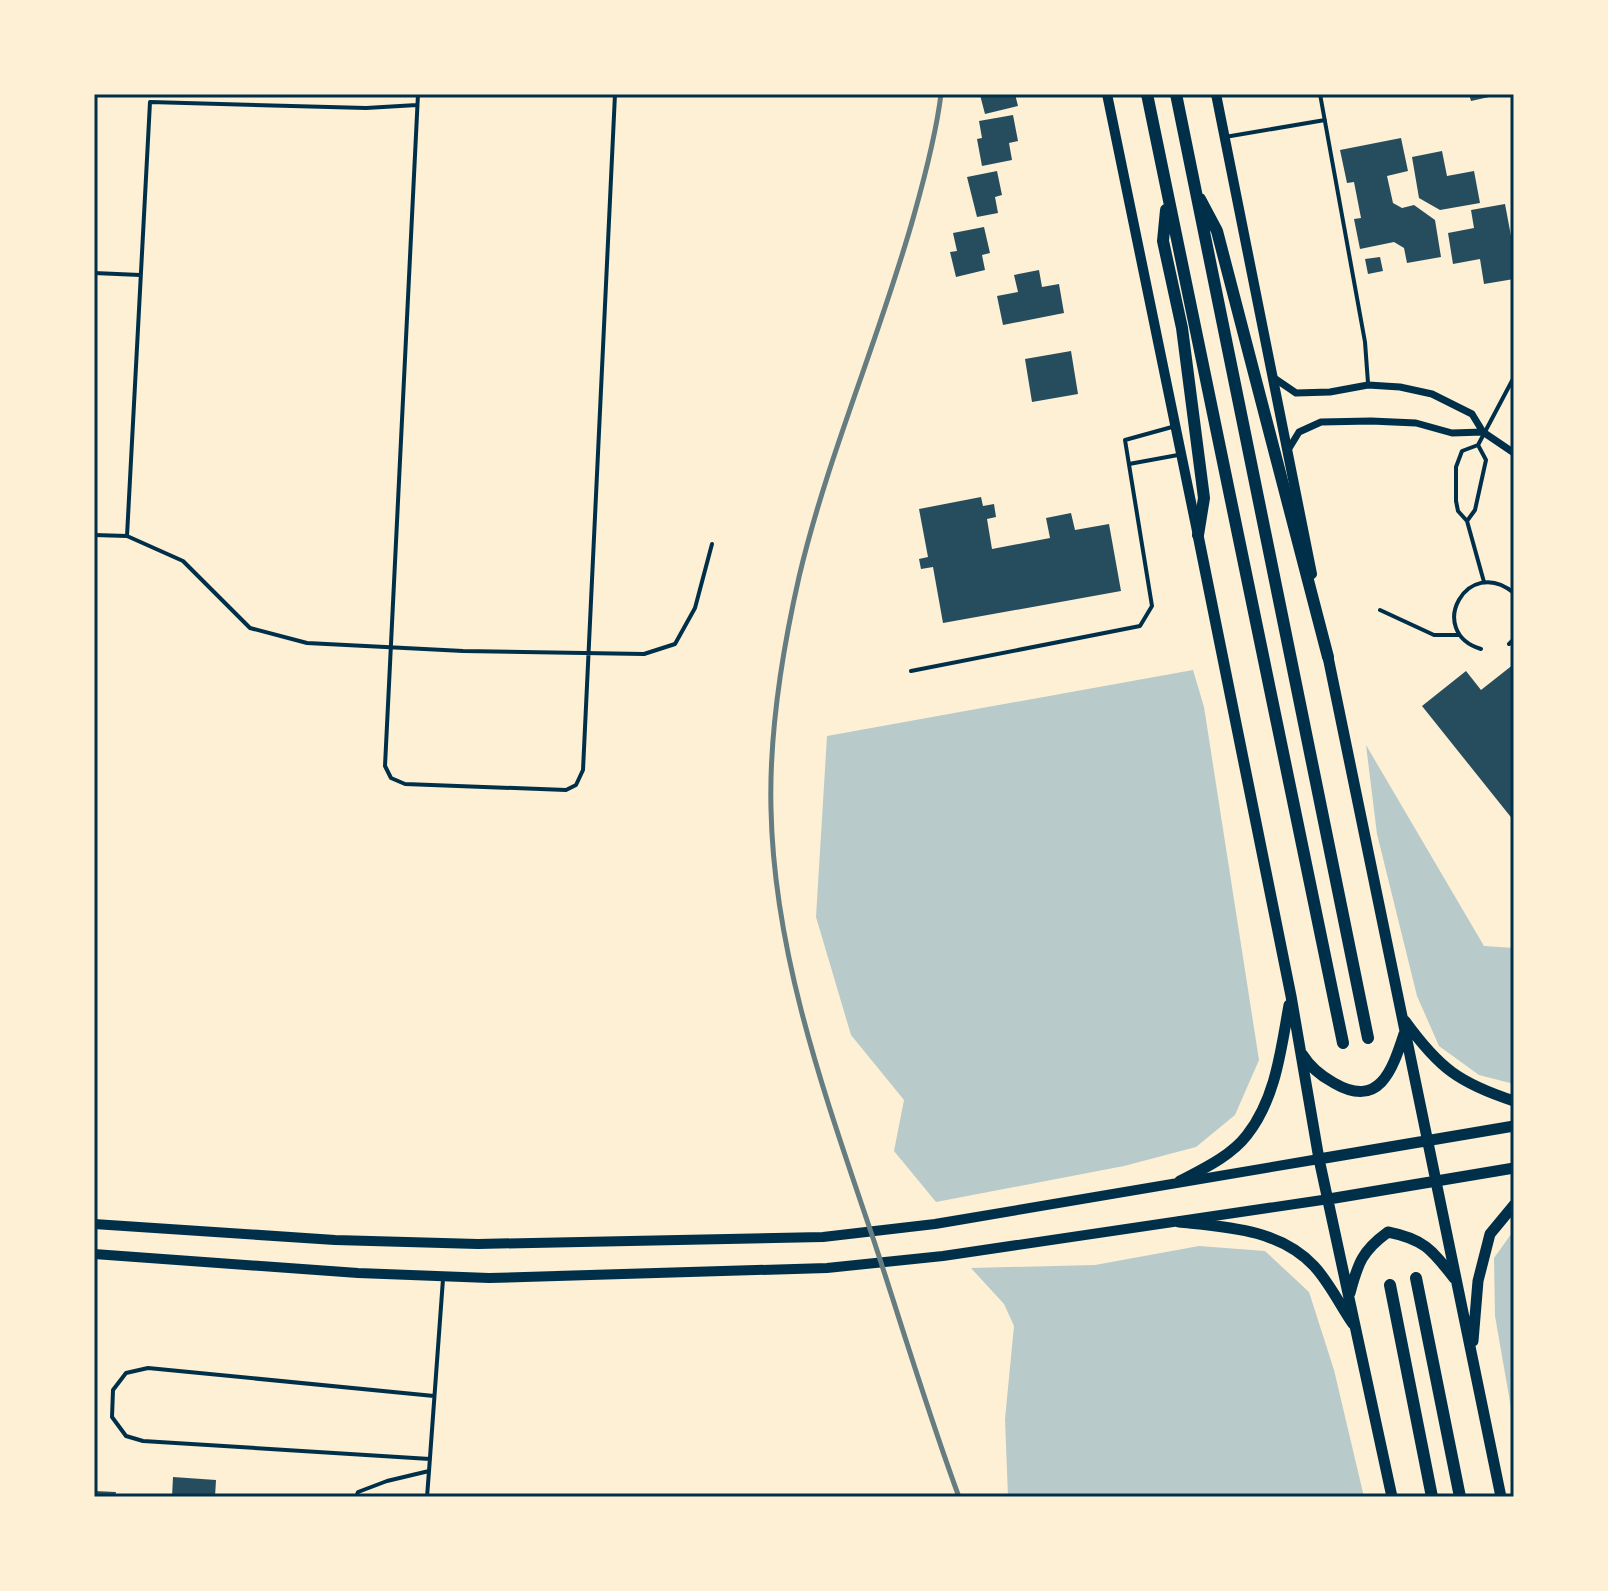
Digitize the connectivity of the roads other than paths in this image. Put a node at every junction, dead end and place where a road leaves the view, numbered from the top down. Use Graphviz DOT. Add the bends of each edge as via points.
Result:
graph roads {
  1 [pos="418,94"];
  2 [pos="615,94"];
  3 [pos="1107,94"];
  4 [pos="1147,94"];
  5 [pos="1176,94"];
  6 [pos="1216,94"];
  7 [pos="1320,94"];
  8 [pos="417,105"];
  9 [pos="1325,120"];
  10 [pos="1223,137"];
  11 [pos="1193,186"];
  12 [pos="1168,194"];
  13 [pos="94,273"];
  14 [pos="140,276"];
  15 [pos="1272,376"];
  16 [pos="1514,377"];
  17 [pos="1368,385"];
  18 [pos="1175,426"];
  19 [pos="1483,432"];
  20 [pos="1478,445"];
  21 [pos="1288,450"];
  22 [pos="1514,453"];
  23 [pos="1180,454"];
  24 [pos="1129,464"];
  25 [pos="1467,521"];
  26 [pos="94,535"];
  27 [pos="1198,535"];
  28 [pos="127,536"];
  29 [pos="712,544"];
  30 [pos="1484,582"];
  31 [pos="1514,593"];
  32 [pos="1380,610"];
  33 [pos="1459,635"];
  34 [pos="1514,639"];
  35 [pos="1509,644"];
  36 [pos="392,647"];
  37 [pos="1481,649"];
  38 [pos="588,653"];
  39 [pos="1328,657"];
  40 [pos="911,671"];
  41 [pos="1291,996"];
  42 [pos="1402,1018"];
  43 [pos="1405,1032"];
  44 [pos="1368,1038"];
  45 [pos="1343,1043"];
  46 [pos="1300,1050"];
  47 [pos="1514,1101"];
  48 [pos="1514,1126"];
  49 [pos="1429,1140"];
  50 [pos="1319,1159"];
  51 [pos="1514,1168"];
  52 [pos="1180,1181"];
  53 [pos="1436,1183"];
  54 [pos="1329,1199"];
  55 [pos="1514,1205"];
  56 [pos="1179,1222"];
  57 [pos="94,1224"];
  58 [pos="94,1254"];
  59 [pos="443,1276"];
  60 [pos="1416,1278"];
  61 [pos="1457,1282"];
  62 [pos="1390,1285"];
  63 [pos="1349,1295"];
  64 [pos="1356,1328"];
  65 [pos="1472,1358"];
  66 [pos="434,1396"];
  67 [pos="430,1459"];
  68 [pos="429,1471"];
  69 [pos="356,1497"];
  70 [pos="427,1497"];
  71 [pos="1392,1497"];
  72 [pos="1432,1497"];
  73 [pos="1460,1497"];
  74 [pos="1501,1497"];
  1 -- 8 [label="lane"];
  2 -- 38 [label="lane"];
  3 -- 18 [label="main road"];
  4 -- 12 [label="highway"];
  5 -- 11 [label="highway"];
  6 -- 10 [label="main road"];
  7 -- 9 [label="lane"];
  8 -- 14 [label="lane" via="150,102"];
  8 -- 36 [label="lane"];
  9 -- 10 [label="lane"];
  9 -- 17 [label="lane"];
  10 -- 15 [label="main road"];
  11 -- 39 [label="highway" via="1217,231"];
  11 -- 44 [label="highway"];
  12 -- 27 [label="highway" via="1163,241 1182,328 1204,498"];
  12 -- 45 [label="highway"];
  13 -- 14 [label="lane"];
  14 -- 28 [label="lane"];
  15 -- 17 [label="street" via="1296,393"];
  15 -- 21 [label="main road"];
  16 -- 19 [label="lane"];
  17 -- 19 [label="street" via="1432,394 1472,414"];
  18 -- 23 [label="main road"];
  18 -- 24 [label="lane" via="1125,440"];
  19 -- 20 [label="lane"];
  19 -- 21 [label="street" via="1452,433 1386,421 1321,422 1299,432"];
  19 -- 22 [label="street"];
  20 -- 25 [label="lane" via="1486,460 1475,510"];
  20 -- 25 [label="lane" via="1462,451 1456,467 1458,511"];
  21 -- 39 [label="main road"];
  23 -- 24 [label="lane"];
  23 -- 27 [label="main road"];
  24 -- 40 [label="lane" via="1152,606 1140,626"];
  25 -- 30 [label="lane"];
  26 -- 28 [label="lane"];
  27 -- 41 [label="main road"];
  28 -- 36 [label="lane" via="183,561 250,628 307,643"];
  29 -- 38 [label="lane" via="695,608 675,644 644,654"];
  30 -- 31 [label="lane" via="1496,582"];
  30 -- 33 [label="lane" via="1457,601"];
  32 -- 33 [label="lane" via="1434,635"];
  33 -- 37 [label="lane"];
  34 -- 35 [label="lane"];
  36 -- 38 [label="lane"];
  36 -- 38 [label="lane" via="385,766 391,778 405,784 566,790 576,785 583,770"];
  39 -- 42 [label="main road"];
  41 -- 46 [label="main road"];
  41 -- 52 [label="main road" via="1269,1096 1247,1136"];
  42 -- 43 [label="main road"];
  42 -- 47 [label="main road" via="1452,1074"];
  43 -- 46 [label="main road" via="1384,1080 1361,1093 1326,1079"];
  43 -- 49 [label="main road"];
  46 -- 50 [label="main road"];
  48 -- 49 [label="main road"];
  49 -- 50 [label="main road"];
  49 -- 53 [label="main road"];
  50 -- 52 [label="main road"];
  50 -- 54 [label="main road"];
  51 -- 53 [label="main road"];
  52 -- 57 [label="main road" via="935,1224 823,1237 478,1244"];
  53 -- 54 [label="main road"];
  53 -- 61 [label="main road"];
  54 -- 56 [label="main road"];
  54 -- 63 [label="main road"];
  55 -- 65 [label="main road" via="1490,1234 1478,1281"];
  56 -- 59 [label="main road" via="827,1268"];
  56 -- 64 [label="main road" via="1243,1229 1289,1244 1315,1267"];
  58 -- 59 [label="main road"];
  59 -- 66 [label="lane"];
  60 -- 73 [label="highway"];
  61 -- 63 [label="main road" via="1427,1245 1388,1232 1358,1263"];
  61 -- 65 [label="main road"];
  62 -- 72 [label="highway"];
  63 -- 64 [label="main road"];
  64 -- 71 [label="main road"];
  65 -- 74 [label="main road"];
  66 -- 67 [label="lane"];
  66 -- 67 [label="lane" via="148,1368 126,1373 113,1390 112,1417 126,1436 143,1441"];
  67 -- 68 [label="lane"];
  68 -- 69 [label="lane" via="387,1481"];
  68 -- 70 [label="lane"];
}
